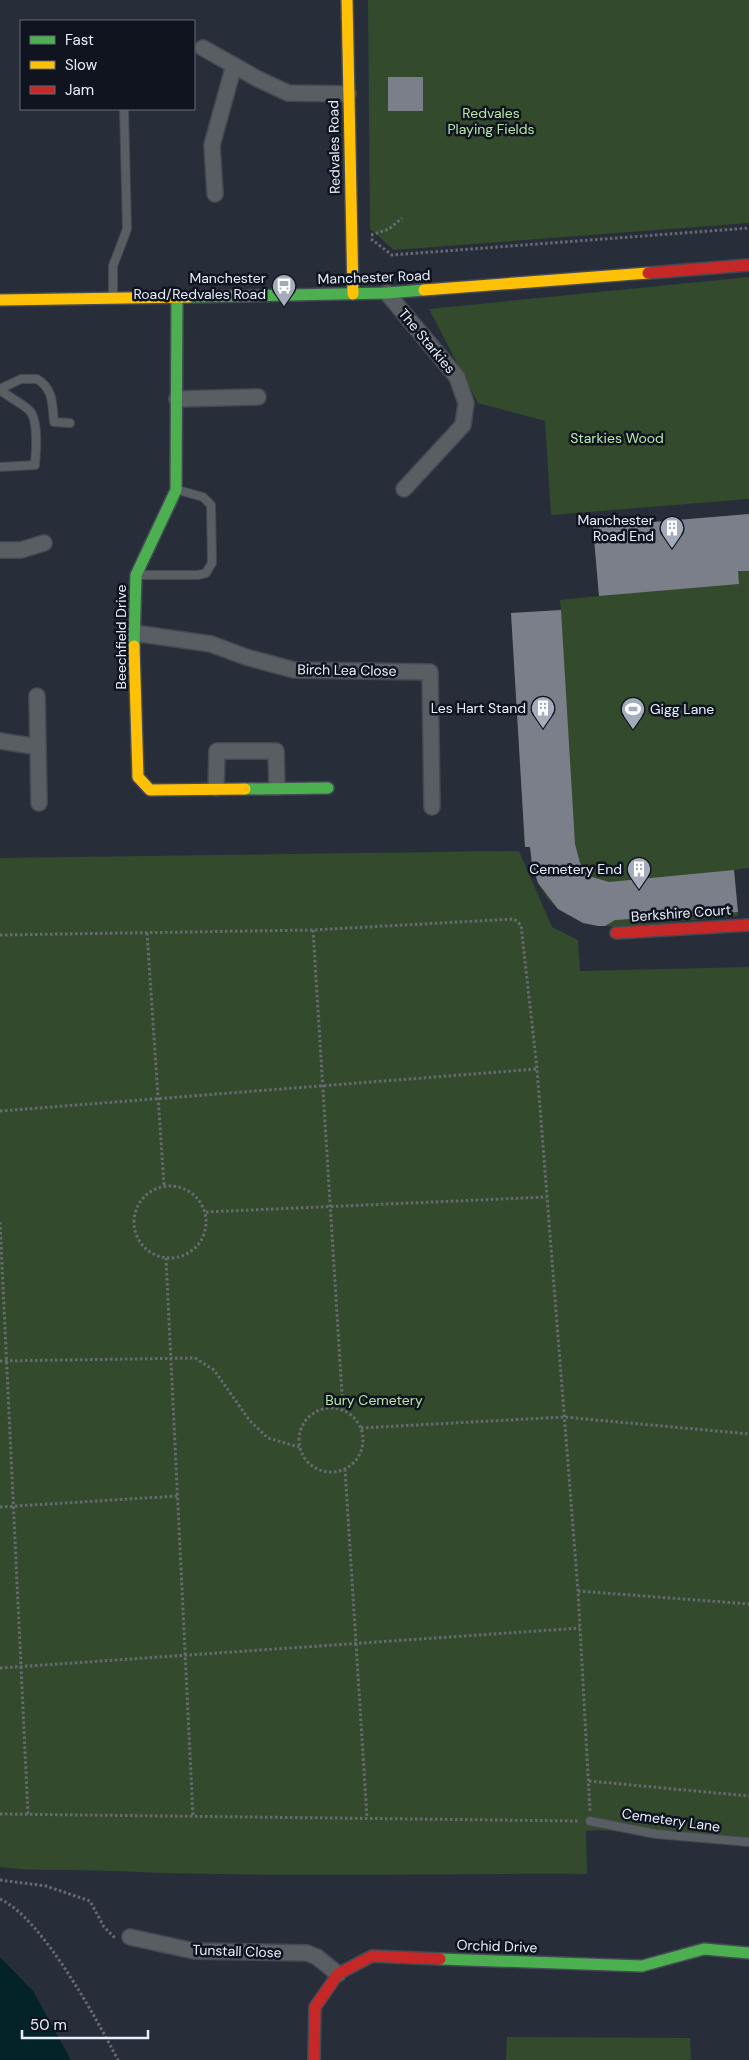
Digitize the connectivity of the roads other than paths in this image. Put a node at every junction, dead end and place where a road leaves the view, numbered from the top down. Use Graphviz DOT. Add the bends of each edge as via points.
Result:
graph roads {
  1 [pos="347,0"];
  2 [pos="203,48"];
  3 [pos="234,65"];
  4 [pos="348,94"];
  5 [pos="124,110"];
  6 [pos="215,194"];
  7 [pos="749,265"];
  8 [pos="387,293"];
  9 [pos="353,294"];
  10 [pos="177,296"];
  11 [pos="113,297"];
  12 [pos="0,300"];
  13 [pos="0,390"];
  14 [pos="258,397"];
  15 [pos="177,399"];
  16 [pos="70,423"];
  17 [pos="0,467"];
  18 [pos="404,488"];
  19 [pos="176,490"];
  20 [pos="44,543"];
  21 [pos="0,550"];
  22 [pos="136,575"];
  23 [pos="134,633"];
  24 [pos="37,696"];
  25 [pos="0,741"];
  26 [pos="38,746"];
  27 [pos="277,787"];
  28 [pos="216,788"];
  29 [pos="328,788"];
  30 [pos="39,803"];
  31 [pos="432,807"];
  32 [pos="749,925"];
  33 [pos="616,932"];
  34 [pos="590,1821"];
  35 [pos="749,1842"];
  36 [pos="130,1938"];
  37 [pos="749,1954"];
  38 [pos="338,1974"];
  39 [pos="314,2060"];
  1 -- 4 [label="main road, Redvales Road"];
  2 -- 3 [label="street"];
  3 -- 4 [label="street" via="288,93"];
  3 -- 6 [label="street" via="212,146"];
  4 -- 9 [label="main road, Redvales Road"];
  5 -- 11 [label="lane" via="127,229 113,266"];
  7 -- 8 [label="main road, Manchester Road"];
  8 -- 9 [label="main road, Manchester Road"];
  8 -- 18 [label="street, The Starkies" via="457,377 466,403 463,425"];
  9 -- 10 [label="main road, Manchester Road"];
  10 -- 11 [label="main road, Manchester Road"];
  10 -- 15 [label="main road, Beechfield Drive"];
  11 -- 12 [label="main road, Manchester Road"];
  13 -- 16 [label="lane" via="21,379 37,379 47,388 52,399 54,422"];
  13 -- 17 [label="lane" via="30,411 36,446 35,465"];
  14 -- 15 [label="street"];
  15 -- 19 [label="main road, Beechfield Drive"];
  19 -- 22 [label="main road, Beechfield Drive"];
  19 -- 22 [label="lane" via="203,497 211,505 212,563 206,573 198,575"];
  20 -- 21 [label="street" via="21,550"];
  22 -- 23 [label="main road, Beechfield Drive"];
  23 -- 28 [label="main road, Beechfield Drive" via="138,777 150,790"];
  23 -- 31 [label="street, Birch Lea Close" via="211,644 294,670 430,672"];
  24 -- 26 [label="street"];
  25 -- 26 [label="street"];
  26 -- 30 [label="street"];
  27 -- 28 [label="main road"];
  27 -- 28 [label="street" via="276,751 217,750"];
  27 -- 29 [label="main road"];
  32 -- 33 [label="main road, Berkshire Court"];
  34 -- 35 [label="lane, Cemetery Lane" via="656,1834"];
  36 -- 38 [label="street, Tunstall Close" via="194,1951 307,1953 318,1957"];
  37 -- 38 [label="main road, Orchid Drive" via="704,1949 642,1966 372,1956"];
  38 -- 39 [label="main road, Orchid Drive" via="315,2007"];
}
